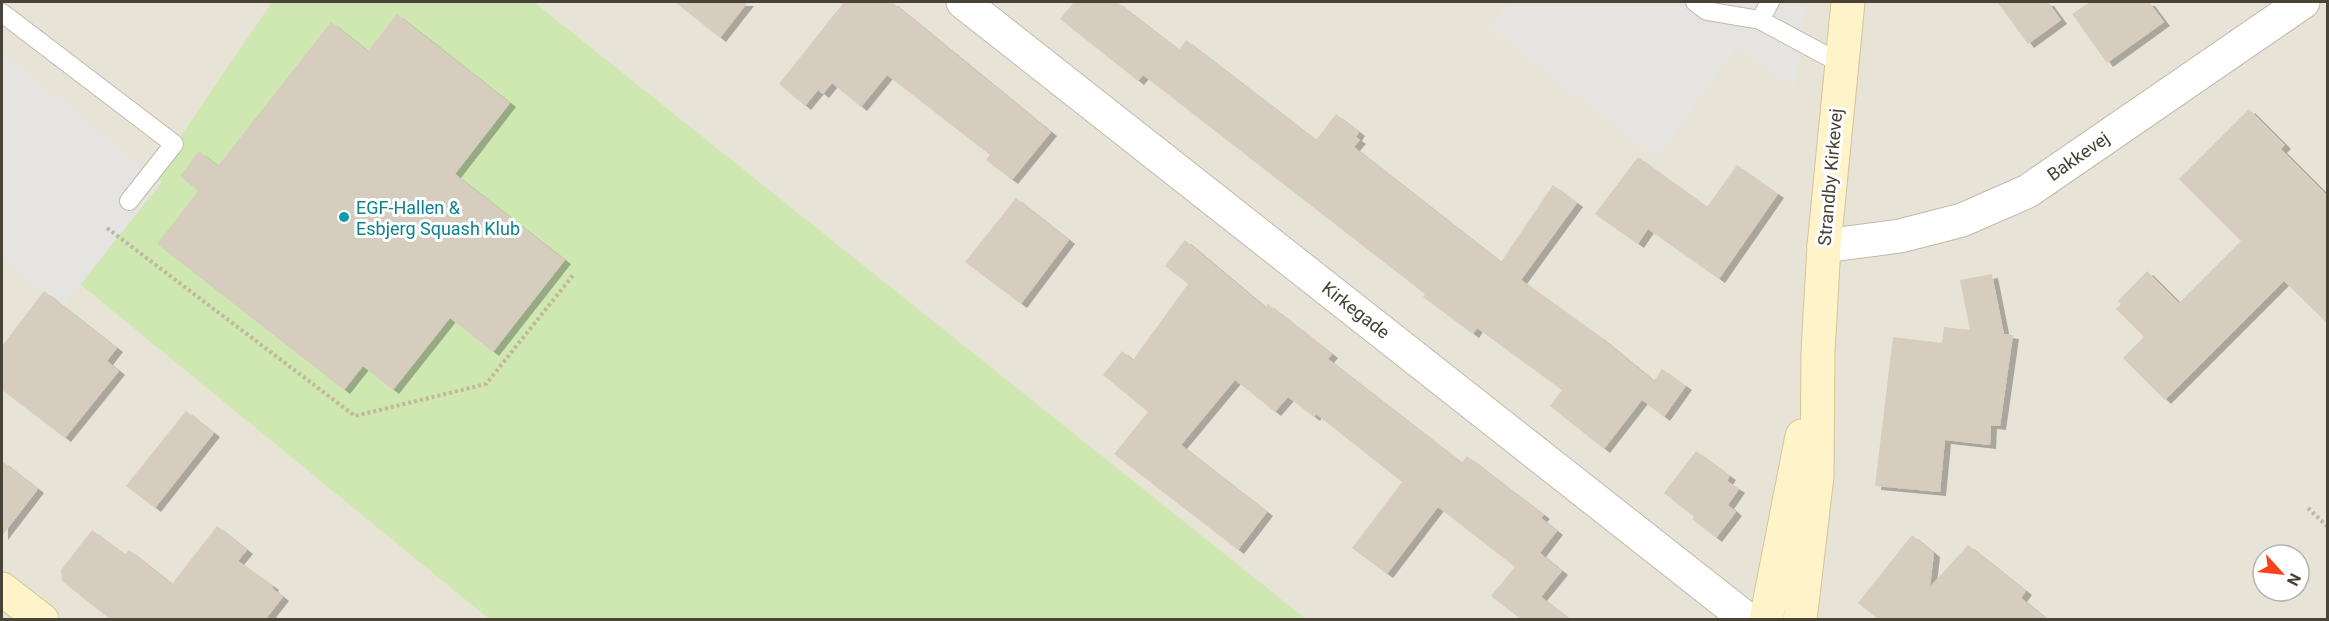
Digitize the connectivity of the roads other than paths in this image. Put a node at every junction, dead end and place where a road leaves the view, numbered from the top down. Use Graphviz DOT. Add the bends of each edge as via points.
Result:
graph roads {
  1 [pos="963,2"];
  2 [pos="1695,2"];
  3 [pos="1770,2"];
  4 [pos="1848,2"];
  5 [pos="2302,2"];
  6 [pos="2,13"];
  7 [pos="1760,20"];
  8 [pos="1840,63"];
  9 [pos="129,201"];
  10 [pos="1824,246"];
  11 [pos="1818,352"];
  12 [pos="2,590"];
  13 [pos="42,620"];
  14 [pos="1748,620"];
  15 [pos="1766,620"];
  16 [pos="1800,620"];
  1 -- 14 [label="street, Kirkegade"];
  2 -- 7 [label="lane" via="1707,11"];
  3 -- 7 [label="lane"];
  4 -- 8 [label="street, Strandby Kirkevej"];
  5 -- 10 [label="street, Bakkevej" via="2028,191 1962,220 1900,237"];
  6 -- 9 [label="lane" via="174,144"];
  7 -- 8 [label="lane"];
  8 -- 10 [label="street, Strandby Kirkevej"];
  10 -- 11 [label="street, Strandby Kirkevej"];
  11 -- 15 [label="street, Strandby Kirkevej"];
  11 -- 16 [label="street, Strandby Kirkevej" via="1817,476"];
  12 -- 13 [label="street"];
}
